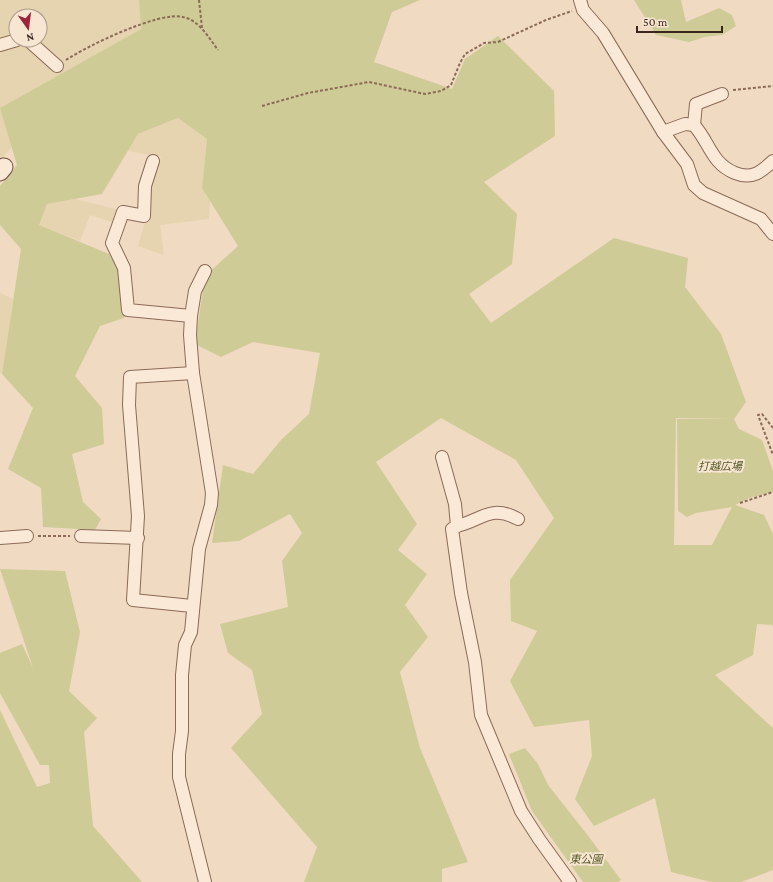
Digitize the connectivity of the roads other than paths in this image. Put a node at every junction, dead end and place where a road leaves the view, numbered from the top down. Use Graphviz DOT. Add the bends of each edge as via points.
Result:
graph roads {
  1 [pos="582,5"];
  2 [pos="37,48"];
  3 [pos="57,66"];
  4 [pos="722,94"];
  5 [pos="694,125"];
  6 [pos="663,132"];
  7 [pos="153,161"];
  8 [pos="773,161"];
  9 [pos="773,234"];
  10 [pos="204,271"];
  11 [pos="191,316"];
  12 [pos="193,373"];
  13 [pos="442,457"];
  14 [pos="518,518"];
  15 [pos="457,526"];
  16 [pos="27,536"];
  17 [pos="81,536"];
  18 [pos="0,538"];
  19 [pos="138,538"];
  20 [pos="192,606"];
  21 [pos="205,882"];
  22 [pos="570,882"];
  1 -- 6 [label="street" via="603,33"];
  2 -- 3 [label="street"];
  4 -- 5 [label="street" via="696,104"];
  5 -- 6 [label="street" via="685,124"];
  5 -- 8 [label="street" via="723,167 733,172 742,176 753,176"];
  6 -- 9 [label="street" via="687,164 694,185 703,193 761,219"];
  7 -- 11 [label="street" via="145,186 144,216 123,212 112,243 124,268 128,310"];
  10 -- 11 [label="street" via="195,291"];
  11 -- 12 [label="street"];
  12 -- 19 [label="street" via="130,376 129,405"];
  12 -- 20 [label="street" via="212,493 199,549"];
  13 -- 15 [label="street"];
  14 -- 15 [label="street" via="510,514 488,512 471,523"];
  15 -- 22 [label="street" via="452,529 481,715 521,811"];
  16 -- 18 [label="street"];
  17 -- 19 [label="street"];
  19 -- 20 [label="street" via="133,600"];
  20 -- 21 [label="street" via="191,632 185,645 182,675 179,777"];
}
